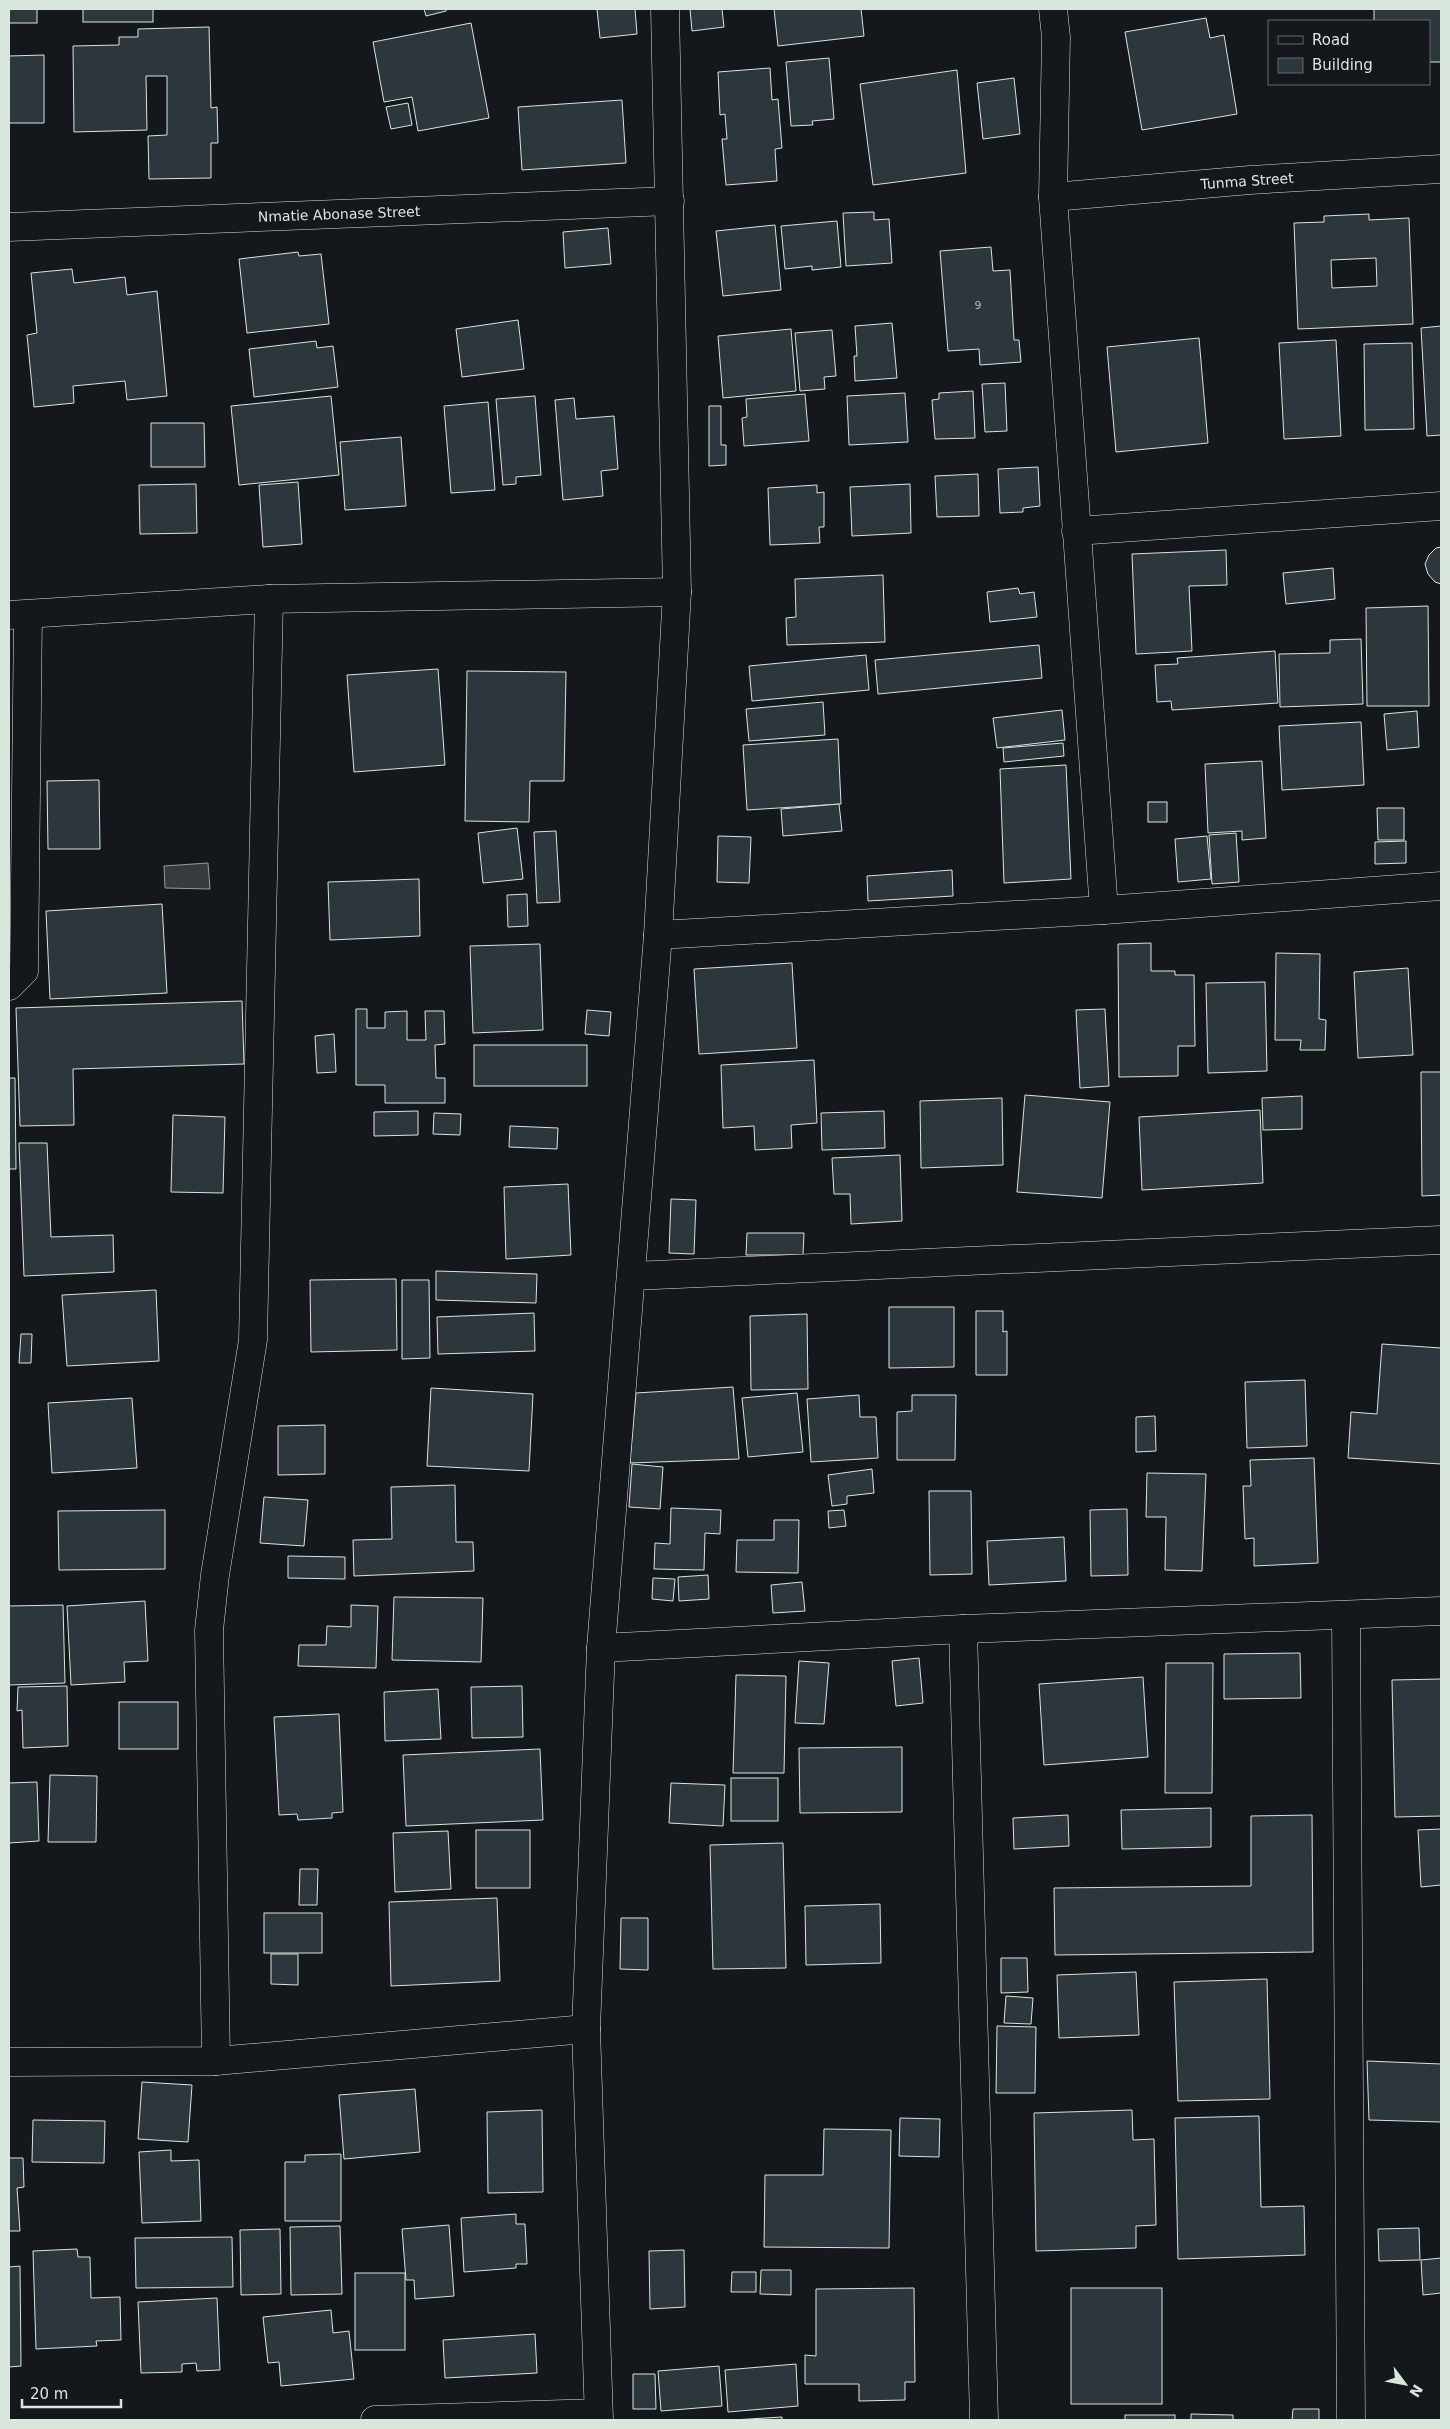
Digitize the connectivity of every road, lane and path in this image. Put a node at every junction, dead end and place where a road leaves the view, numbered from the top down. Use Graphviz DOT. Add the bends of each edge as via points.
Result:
graph roads {
  1 [pos="665,9"];
  2 [pos="1053,9"];
  3 [pos="1441,169"];
  4 [pos="1053,197"];
  5 [pos="670,201"];
  6 [pos="9,227"];
  7 [pos="1441,506"];
  8 [pos="1076,531"];
  9 [pos="677,592"];
  10 [pos="269,599"];
  11 [pos="18,615"];
  12 [pos="1441,886"];
  13 [pos="1104,910"];
  14 [pos="658,935"];
  15 [pos="9,986"];
  16 [pos="1441,1240"];
  17 [pos="632,1276"];
  18 [pos="1441,1611"];
  19 [pos="1346,1615"];
  20 [pos="963,1629"];
  21 [pos="601,1648"];
  22 [pos="586,2029"];
  23 [pos="216,2061"];
  24 [pos="9,2062"];
  25 [pos="599,2416"];
  26 [pos="374,2420"];
  27 [pos="984,2420"];
  28 [pos="1351,2420"];
  1 -- 5 [label="street"];
  2 -- 4 [label="street" via="1056,37"];
  3 -- 4 [label="street, Tunma Street" via="1250,180"];
  4 -- 8 [label="street"];
  5 -- 6 [label="street, Nmatie Abonase Street"];
  5 -- 9 [label="street"];
  7 -- 8 [label="street"];
  8 -- 13 [label="street"];
  9 -- 10 [label="street"];
  9 -- 14 [label="street"];
  10 -- 11 [label="street"];
  10 -- 23 [label="street" via="253,1340 215,1575 210,1630"];
  11 -- 15 [label="street" via="24,971"];
  12 -- 13 [label="street"];
  13 -- 14 [label="street"];
  14 -- 17 [label="street"];
  16 -- 17 [label="street"];
  17 -- 21 [label="street"];
  18 -- 19 [label="street"];
  19 -- 20 [label="street"];
  19 -- 28 [label="street"];
  20 -- 21 [label="street"];
  20 -- 27 [label="street"];
  21 -- 22 [label="street"];
  22 -- 23 [label="street"];
  22 -- 25 [label="street"];
  23 -- 24 [label="street"];
  25 -- 26 [label="street"];
}
